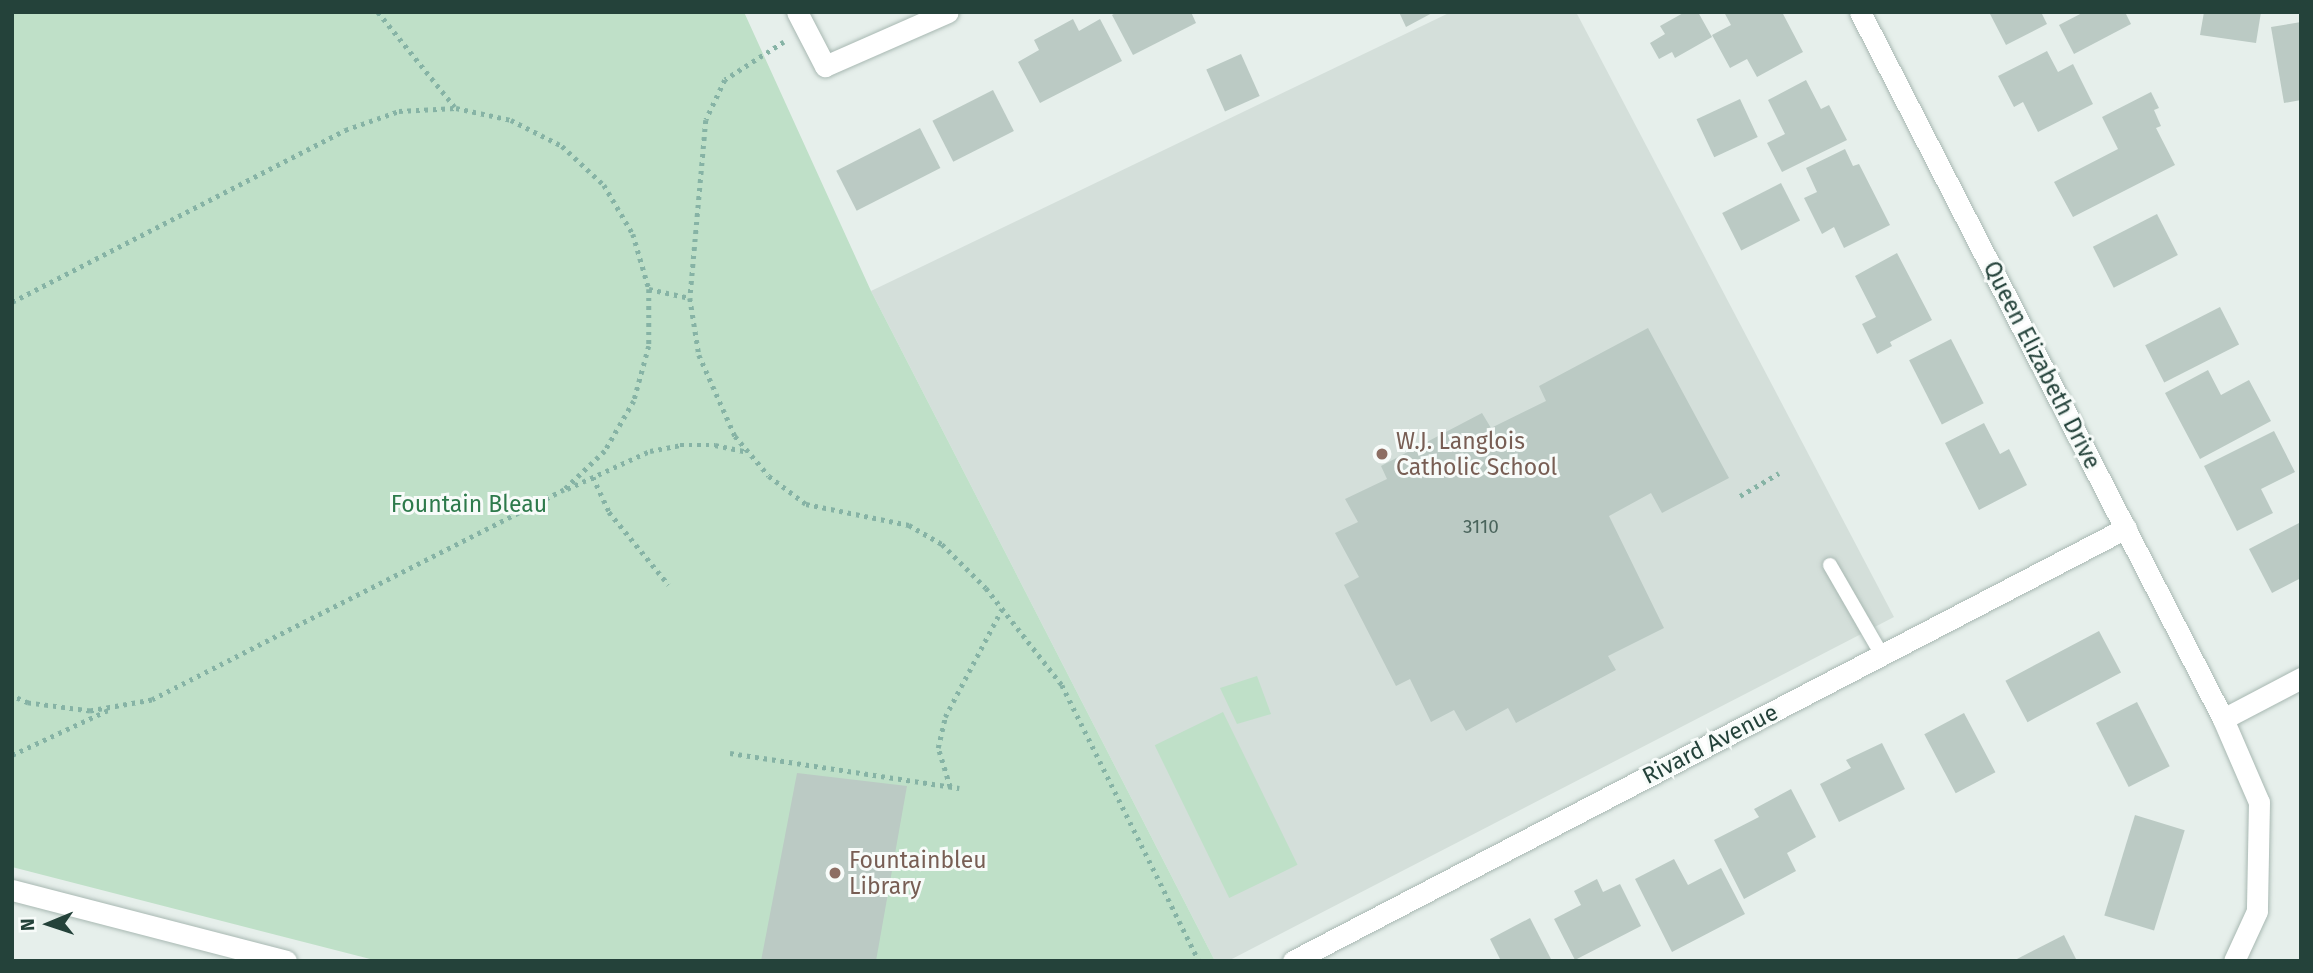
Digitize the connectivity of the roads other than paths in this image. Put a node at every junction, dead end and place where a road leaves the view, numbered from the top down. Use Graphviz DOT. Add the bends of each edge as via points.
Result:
graph roads {
  1 [pos="797,12"];
  2 [pos="948,12"];
  3 [pos="1860,12"];
  4 [pos="2126,528"];
  5 [pos="1830,565"];
  6 [pos="1882,655"];
  7 [pos="2301,678"];
  8 [pos="2223,719"];
  9 [pos="12,890"];
  10 [pos="286,961"];
  11 [pos="1293,961"];
  12 [pos="2234,961"];
  1 -- 2 [label="street" via="825,66"];
  3 -- 4 [label="street, Queen Elizabeth Drive"];
  4 -- 6 [label="street, Rivard Avenue"];
  4 -- 8 [label="street, Queen Elizabeth Drive"];
  5 -- 6 [label="lane"];
  6 -- 11 [label="street, Rivard Avenue"];
  7 -- 8 [label="street"];
  8 -- 12 [label="street, Queen Elizabeth Drive" via="2259,802 2257,911"];
  9 -- 10 [label="street"];
}
